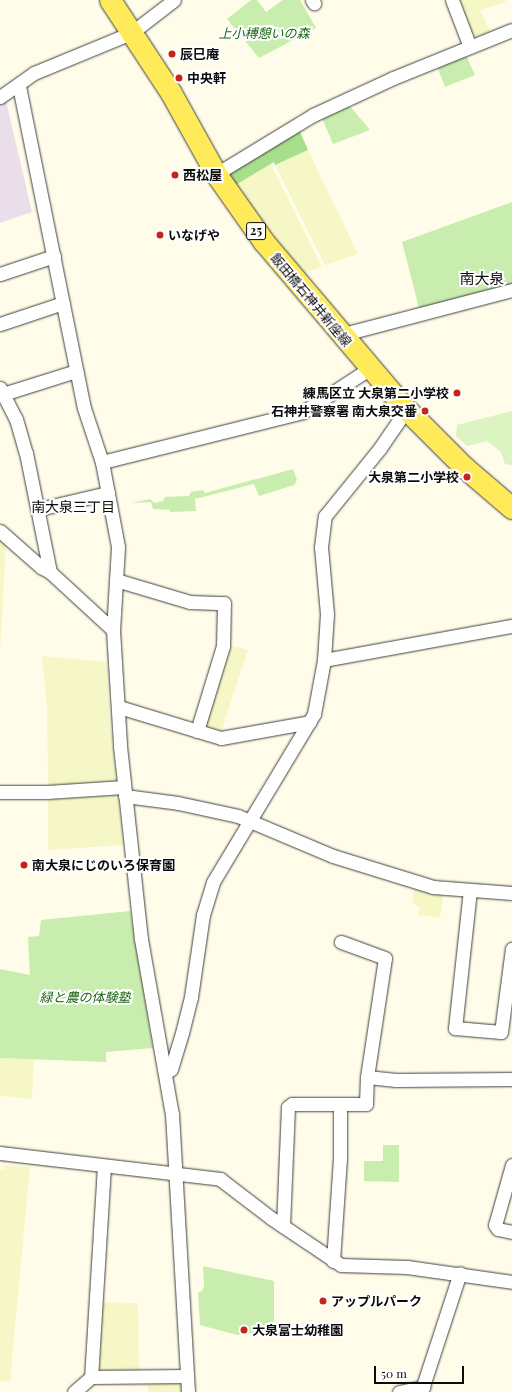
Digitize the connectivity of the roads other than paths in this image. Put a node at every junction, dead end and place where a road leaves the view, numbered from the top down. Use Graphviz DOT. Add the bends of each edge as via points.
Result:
graph roads {
  1 [pos="110,0"];
  2 [pos="174,0"];
  3 [pos="452,0"];
  4 [pos="512,30"];
  5 [pos="131,33"];
  6 [pos="470,46"];
  7 [pos="19,86"];
  8 [pos="0,97"];
  9 [pos="216,174"];
  10 [pos="54,256"];
  11 [pos="0,274"];
  12 [pos="512,290"];
  13 [pos="63,303"];
  14 [pos="0,324"];
  15 [pos="340,335"];
  16 [pos="369,369"];
  17 [pos="76,371"];
  18 [pos="1,391"];
  19 [pos="412,416"];
  20 [pos="102,462"];
  21 [pos="108,494"];
  22 [pos="39,508"];
  23 [pos="512,508"];
  24 [pos="0,531"];
  25 [pos="50,572"];
  26 [pos="116,580"];
  27 [pos="512,626"];
  28 [pos="113,630"];
  29 [pos="324,660"];
  30 [pos="119,707"];
  31 [pos="310,722"];
  32 [pos="197,731"];
  33 [pos="125,791"];
  34 [pos="0,792"];
  35 [pos="248,821"];
  36 [pos="470,890"];
  37 [pos="512,893"];
  38 [pos="341,942"];
  39 [pos="512,949"];
  40 [pos="164,1073"];
  41 [pos="367,1077"];
  42 [pos="512,1079"];
  43 [pos="340,1104"];
  44 [pos="0,1153"];
  45 [pos="512,1165"];
  46 [pos="104,1166"];
  47 [pos="176,1174"];
  48 [pos="282,1226"];
  49 [pos="512,1232"];
  50 [pos="333,1261"];
  51 [pos="460,1273"];
  52 [pos="512,1282"];
  53 [pos="187,1376"];
  54 [pos="91,1377"];
  55 [pos="422,1390"];
  56 [pos="74,1392"];
  57 [pos="188,1392"];
  58 [pos="399,1392"];
  1 -- 5 [label="main road, 飯田橋石神井新座線 / 25"];
  2 -- 5 [label="street"];
  3 -- 6 [label="street"];
  4 -- 6 [label="street"];
  5 -- 7 [label="street" via="34,73"];
  5 -- 9 [label="main road, 飯田橋石神井新座線 / 25" via="171,93"];
  6 -- 9 [label="street" via="307,118"];
  7 -- 8 [label="street"];
  7 -- 10 [label="street"];
  9 -- 15 [label="main road, 飯田橋石神井新座線 / 25" via="264,242"];
  10 -- 11 [label="street"];
  10 -- 13 [label="street"];
  12 -- 15 [label="street"];
  13 -- 14 [label="street"];
  13 -- 17 [label="street"];
  15 -- 16 [label="main road, 飯田橋石神井新座線 / 25"];
  16 -- 19 [label="main road, 飯田橋石神井新座線 / 25"];
  16 -- 20 [label="street" via="303,412"];
  17 -- 18 [label="street"];
  17 -- 20 [label="street" via="84,408"];
  18 -- 22 [label="street" via="16,419"];
  19 -- 23 [label="main road, 飯田橋石神井新座線 / 25" via="459,463"];
  19 -- 29 [label="street" via="380,448 326,516 321,547 327,614"];
  20 -- 21 [label="street"];
  21 -- 22 [label="street"];
  21 -- 26 [label="street" via="118,547"];
  22 -- 25 [label="street"];
  24 -- 25 [label="street"];
  25 -- 28 [label="street"];
  26 -- 28 [label="street"];
  26 -- 32 [label="street" via="190,602 224,603 223,646"];
  27 -- 29 [label="street"];
  28 -- 30 [label="street"];
  29 -- 31 [label="street" via="320,687"];
  30 -- 32 [label="street"];
  30 -- 33 [label="street"];
  31 -- 32 [label="street" via="221,738"];
  31 -- 35 [label="street"];
  33 -- 34 [label="street"];
  33 -- 35 [label="street" via="238,816"];
  33 -- 40 [label="street" via="141,939"];
  35 -- 36 [label="street" via="365,866 433,887"];
  35 -- 40 [label="street" via="213,882 203,915 191,997 182,1033 171,1069"];
  36 -- 37 [label="street"];
  36 -- 39 [label="street" via="455,1028 501,1032"];
  38 -- 41 [label="street" via="385,958"];
  40 -- 47 [label="street" via="172,1114"];
  41 -- 42 [label="street" via="396,1080"];
  41 -- 43 [label="street" via="366,1104"];
  43 -- 48 [label="street" via="292,1104 288,1107"];
  43 -- 50 [label="street" via="340,1158"];
  44 -- 46 [label="street"];
  45 -- 49 [label="street" via="495,1225 498,1229"];
  46 -- 47 [label="street"];
  46 -- 54 [label="street"];
  47 -- 48 [label="street" via="220,1179"];
  47 -- 53 [label="street"];
  48 -- 50 [label="street"];
  50 -- 51 [label="street" via="341,1265 406,1267"];
  51 -- 52 [label="street"];
  51 -- 55 [label="street"];
  53 -- 54 [label="street"];
  53 -- 57 [label="street"];
  54 -- 56 [label="street"];
  55 -- 58 [label="street"];
}
